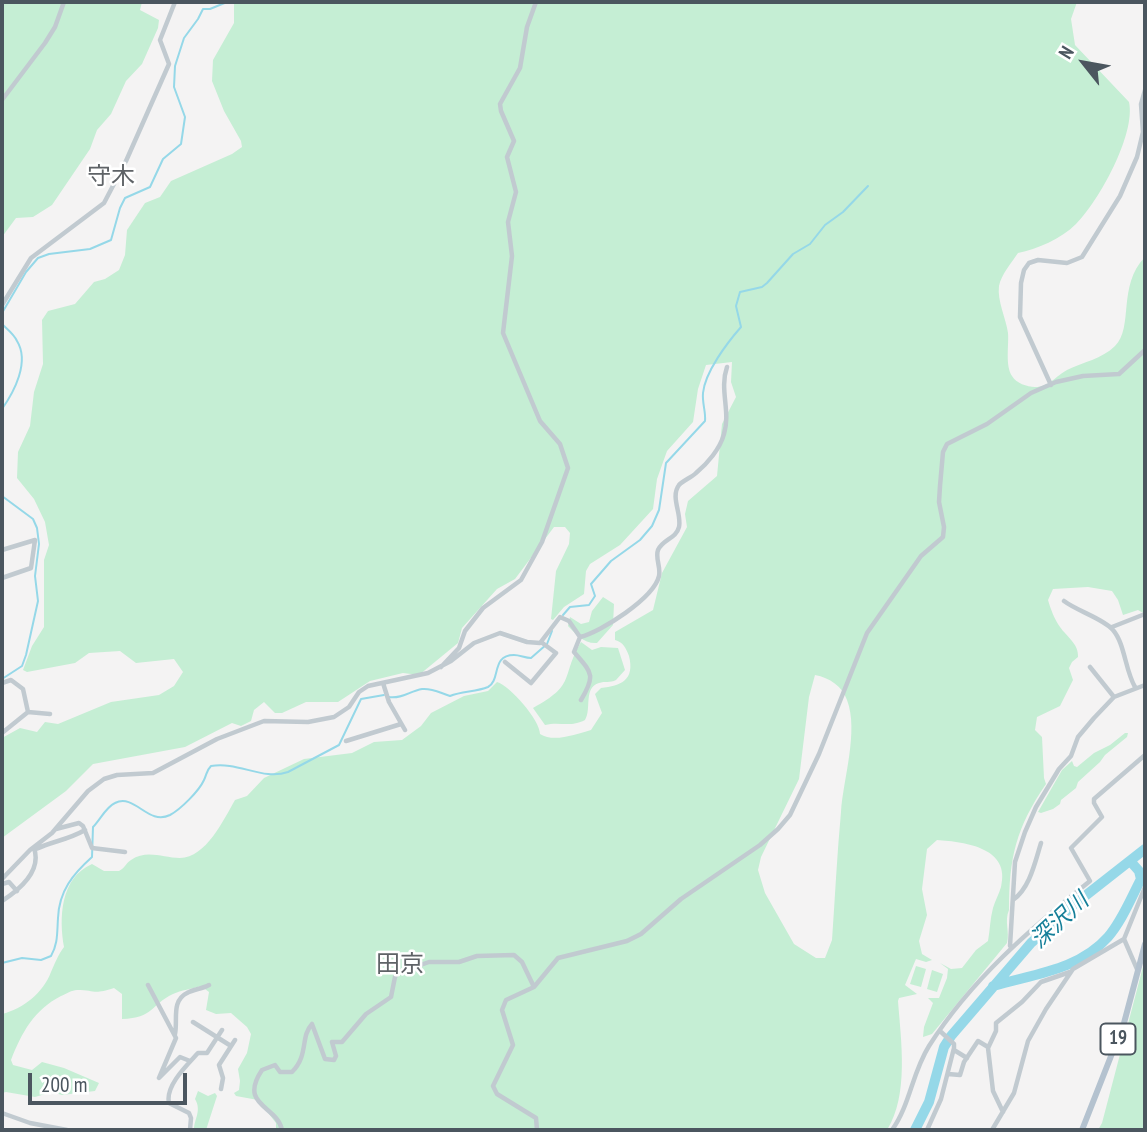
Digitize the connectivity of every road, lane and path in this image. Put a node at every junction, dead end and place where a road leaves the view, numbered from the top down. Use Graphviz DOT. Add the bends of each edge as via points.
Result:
graph roads {
  1 [pos="64,2"];
  2 [pos="175,2"];
  3 [pos="536,2"];
  4 [pos="1145,90"];
  5 [pos="2,100"];
  6 [pos="2,304"];
  7 [pos="1145,350"];
  8 [pos="727,367"];
  9 [pos="1051,385"];
  10 [pos="2,550"];
  11 [pos="2,578"];
  12 [pos="1064,601"];
  13 [pos="1145,614"];
  14 [pos="1112,627"];
  15 [pos="580,636"];
  16 [pos="544,645"];
  17 [pos="505,662"];
  18 [pos="441,667"];
  19 [pos="1090,667"];
  20 [pos="2,683"];
  21 [pos="383,683"];
  22 [pos="1145,685"];
  23 [pos="1135,687"];
  24 [pos="1114,697"];
  25 [pos="581,700"];
  26 [pos="28,712"];
  27 [pos="50,714"];
  28 [pos="401,724"];
  29 [pos="405,730"];
  30 [pos="2,733"];
  31 [pos="346,741"];
  32 [pos="1145,755"];
  33 [pos="55,829"];
  34 [pos="85,830"];
  35 [pos="1041,843"];
  36 [pos="34,848"];
  37 [pos="125,852"];
  38 [pos="2,881"];
  39 [pos="1145,887"];
  40 [pos="17,891"];
  41 [pos="2,901"];
  42 [pos="1012,901"];
  43 [pos="1124,939"];
  44 [pos="1145,944"];
  45 [pos="1010,947"];
  46 [pos="1138,969"];
  47 [pos="1070,972"];
  48 [pos="148,985"];
  49 [pos="209,985"];
  50 [pos="534,987"];
  51 [pos="193,1022"];
  52 [pos="222,1030"];
  53 [pos="940,1032"];
  54 [pos="174,1034"];
  55 [pos="217,1037"];
  56 [pos="235,1040"];
  57 [pos="231,1046"];
  58 [pos="988,1046"];
  59 [pos="954,1050"];
  60 [pos="967,1058"];
  61 [pos="190,1061"];
  62 [pos="948,1074"];
  63 [pos="221,1089"];
  64 [pos="1003,1112"];
  65 [pos="2,1113"];
  66 [pos="67,1130"];
  67 [pos="190,1130"];
  68 [pos="282,1130"];
  69 [pos="537,1130"];
  70 [pos="892,1130"];
  71 [pos="927,1130"];
  72 [pos="992,1130"];
  73 [pos="1082,1130"];
  1 -- 5 [label="street" via="45,43"];
  2 -- 6 [label="street" via="160,40 169,64 115,184 102,205 31,258"];
  3 -- 18 [label="street" via="520,68 500,104 514,141 507,160 516,192 508,222 511,275 503,330 540,421 560,444 568,468 542,542 522,580 483,608"];
  4 -- 9 [label="street" via="1138,158 1082,257 1067,263 1038,260 1024,270 1020,317"];
  7 -- 9 [label="street" via="1119,374 1068,378"];
  8 -- 15 [label="street" via="723,388 728,420 723,439 710,459 675,492 680,524 656,554 659,576 635,606 591,634"];
  9 -- 50 [label="street" via="944,448 940,486 943,537 921,556 867,633 820,754 782,825 641,934 627,942 558,958"];
  10 -- 11 [label="street" via="35,540 32,568"];
  12 -- 14 [label="street"];
  13 -- 14 [label="street"];
  14 -- 23 [label="street"];
  15 -- 16 [label="street" via="561,617"];
  15 -- 25 [label="street" via="574,652 591,675"];
  16 -- 17 [label="street" via="556,653 531,683"];
  16 -- 18 [label="street" via="500,633 474,643"];
  18 -- 21 [label="street"];
  19 -- 24 [label="street"];
  20 -- 26 [label="street" via="11,680 23,689"];
  21 -- 28 [label="street"];
  21 -- 33 [label="street" via="363,690 334,717 309,723 264,721 217,739 153,773 104,779"];
  22 -- 23 [label="street"];
  23 -- 24 [label="street"];
  24 -- 42 [label="street" via="1078,737 1070,759 1059,769 1031,818 1015,862"];
  26 -- 27 [label="street"];
  26 -- 30 [label="street"];
  28 -- 29 [label="street"];
  28 -- 31 [label="street"];
  32 -- 45 [label="street" via="1094,799 1102,817 1071,848 1090,881"];
  33 -- 34 [label="street" via="79,823"];
  33 -- 36 [label="street"];
  34 -- 36 [label="street" via="68,840"];
  34 -- 37 [label="street" via="93,849"];
  35 -- 42 [label="street" via="1023,892"];
  36 -- 38 [label="street"];
  36 -- 40 [label="street" via="30,874"];
  38 -- 40 [label="street"];
  39 -- 43 [label="street"];
  40 -- 41 [label="street"];
  42 -- 45 [label="street"];
  43 -- 46 [label="street"];
  43 -- 47 [label="street"];
  44 -- 46 [label="main road, 19"];
  45 -- 53 [label="street"];
  46 -- 73 [label="main road, 19" via="1124,1023"];
  47 -- 58 [label="street" via="1038,984 996,1023"];
  47 -- 64 [label="street" via="1031,1033 1014,1093"];
  48 -- 54 [label="street"];
  49 -- 54 [label="street" via="179,1000"];
  50 -- 68 [label="street" via="514,955 429,962 398,973 391,998 366,1014 342,1042 332,1042 334,1060 325,1059 312,1024 303,1056 292,1072 280,1072 275,1065 262,1070 254,1085 256,1100"];
  50 -- 69 [label="street" via="504,1003 513,1045 493,1086 497,1094 536,1118"];
  51 -- 55 [label="street"];
  52 -- 55 [label="street"];
  53 -- 59 [label="street" via="953,1043"];
  53 -- 70 [label="street" via="922,1058"];
  54 -- 61 [label="street" via="176,1041 159,1078 181,1056"];
  55 -- 57 [label="street"];
  55 -- 61 [label="street" via="207,1053 198,1053"];
  56 -- 57 [label="street"];
  57 -- 63 [label="street" via="219,1065"];
  58 -- 60 [label="street" via="978,1041"];
  58 -- 64 [label="street" via="993,1091"];
  59 -- 60 [label="street"];
  59 -- 62 [label="street"];
  60 -- 62 [label="street" via="960,1075"];
  61 -- 67 [label="street" via="167,1099 189,1113"];
  62 -- 71 [label="street"];
  64 -- 72 [label="street"];
  65 -- 66 [label="street"];
}
